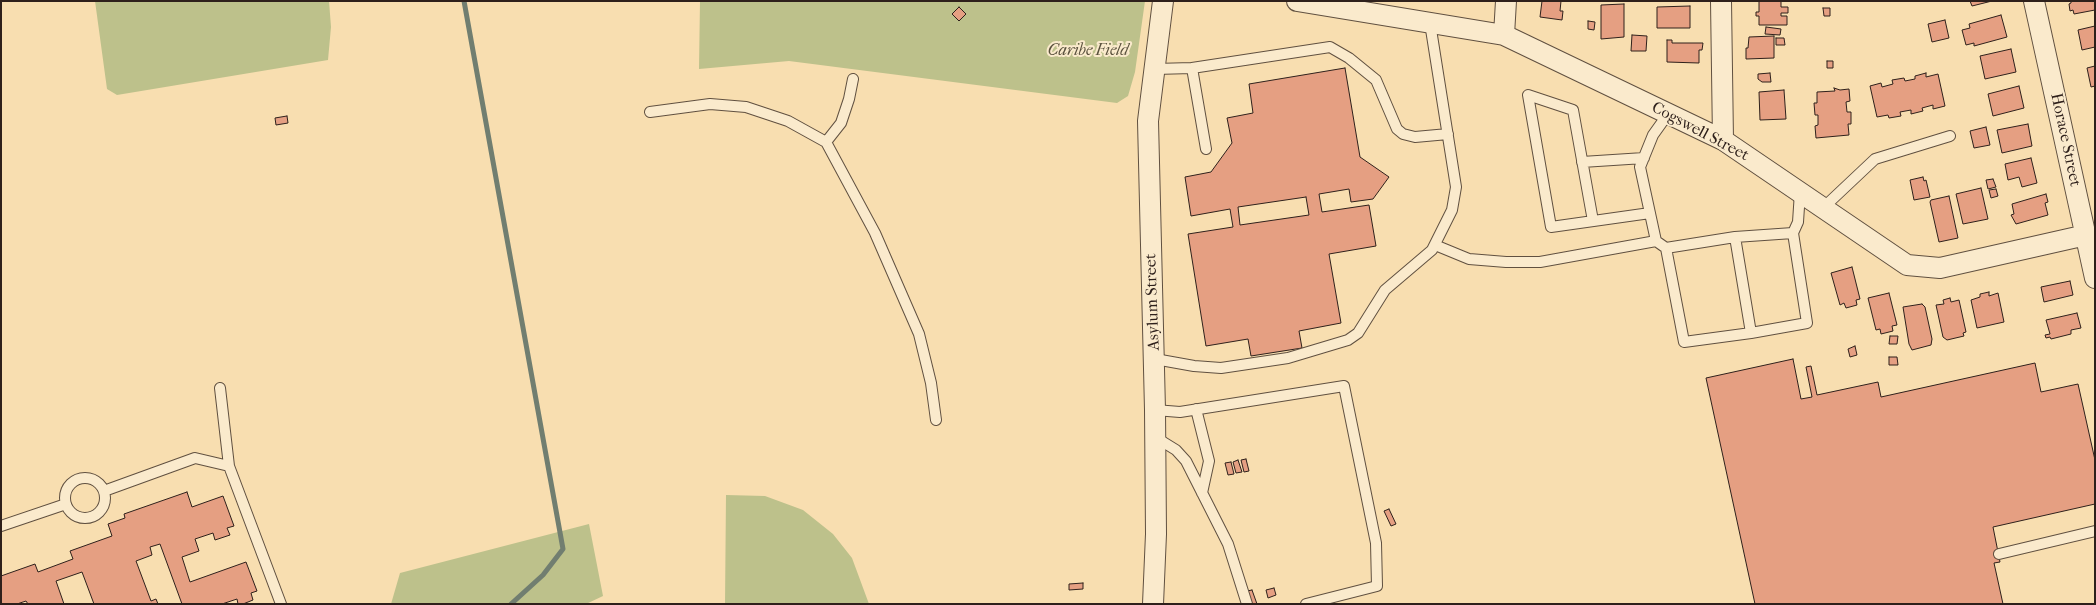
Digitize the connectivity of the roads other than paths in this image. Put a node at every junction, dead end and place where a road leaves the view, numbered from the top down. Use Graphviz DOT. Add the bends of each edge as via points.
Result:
graph roads {
  1 [pos="1163,1"];
  2 [pos="1296,1"];
  3 [pos="1506,1"];
  4 [pos="1721,1"];
  5 [pos="2034,1"];
  6 [pos="1430,23"];
  7 [pos="1504,35"];
  8 [pos="1192,68"];
  9 [pos="1155,69"];
  10 [pos="853,78"];
  11 [pos="650,112"];
  12 [pos="1668,114"];
  13 [pos="1448,134"];
  14 [pos="1950,136"];
  15 [pos="1723,140"];
  16 [pos="826,142"];
  17 [pos="1206,149"];
  18 [pos="1644,158"];
  19 [pos="1582,162"];
  20 [pos="1800,191"];
  21 [pos="1823,208"];
  22 [pos="1650,213"];
  23 [pos="1593,221"];
  24 [pos="1793,233"];
  25 [pos="2086,235"];
  26 [pos="1736,237"];
  27 [pos="1656,240"];
  28 [pos="1435,245"];
  29 [pos="1666,248"];
  30 [pos="2094,274"];
  31 [pos="1751,333"];
  32 [pos="1154,359"];
  33 [pos="220,388"];
  34 [pos="1196,409"];
  35 [pos="1155,410"];
  36 [pos="936,420"];
  37 [pos="1156,437"];
  38 [pos="229,466"];
  39 [pos="104,490"];
  40 [pos="1202,493"];
  41 [pos="66,504"];
  42 [pos="1,526"];
  43 [pos="2095,531"];
  44 [pos="1998,554"];
  45 [pos="281,604"];
  46 [pos="1153,604"];
  47 [pos="1248,604"];
  48 [pos="1306,604"];
  1 -- 9 [label="street, Asylum Street"];
  2 -- 6 [label="street, Cogswell Street"];
  3 -- 7 [label="street"];
  4 -- 15 [label="street"];
  5 -- 25 [label="street, Horace Street"];
  6 -- 7 [label="street, Cogswell Street"];
  6 -- 13 [label="lane"];
  7 -- 12 [label="street, Cogswell Street"];
  8 -- 9 [label="lane"];
  8 -- 13 [label="lane" via="1330,47 1376,80 1397,129 1403,134 1415,137"];
  8 -- 17 [label="lane"];
  9 -- 32 [label="street, Asylum Street" via="1148,121"];
  10 -- 16 [label="lane" via="840,123"];
  11 -- 16 [label="lane" via="710,104 746,107 788,121"];
  12 -- 15 [label="street, Cogswell Street"];
  12 -- 18 [label="lane" via="1653,135"];
  13 -- 28 [label="lane" via="1456,187 1452,210"];
  14 -- 21 [label="lane" via="1875,159"];
  15 -- 20 [label="street, Cogswell Street"];
  16 -- 36 [label="lane" via="874,233 919,334"];
  18 -- 19 [label="lane"];
  18 -- 22 [label="lane" via="1640,167"];
  19 -- 23 [label="lane"];
  19 -- 23 [label="lane" via="1573,110 1528,95 1551,227"];
  20 -- 21 [label="street, Cogswell Street"];
  20 -- 24 [label="lane" via="1798,222"];
  21 -- 25 [label="street, Cogswell Street" via="1907,265 1940,268"];
  22 -- 23 [label="lane"];
  22 -- 27 [label="lane"];
  24 -- 26 [label="lane"];
  24 -- 31 [label="lane" via="1807,323"];
  25 -- 30 [label="street, Horace Street"];
  26 -- 29 [label="lane"];
  26 -- 31 [label="lane"];
  27 -- 28 [label="lane" via="1540,262 1469,259"];
  27 -- 29 [label="lane"];
  28 -- 32 [label="lane" via="1385,290 1358,333 1348,340 1288,358 1221,368"];
  29 -- 31 [label="lane" via="1684,342"];
  32 -- 35 [label="street, Asylum Street"];
  33 -- 38 [label="lane"];
  34 -- 35 [label="lane" via="1180,412"];
  34 -- 40 [label="lane" via="1209,461"];
  34 -- 48 [label="lane" via="1344,386 1376,543 1377,586"];
  35 -- 37 [label="street, Asylum Street"];
  37 -- 40 [label="lane" via="1186,461"];
  37 -- 46 [label="street, Asylum Street"];
  38 -- 39 [label="lane" via="195,458"];
  38 -- 45 [label="lane"];
  39 -- 41 [label="lane" via="90,478 77,479 67,489"];
  39 -- 41 [label="lane" via="105,503 92,518 78,518"];
  40 -- 47 [label="lane" via="1228,544"];
  41 -- 42 [label="lane"];
  43 -- 44 [label="lane"];
}
